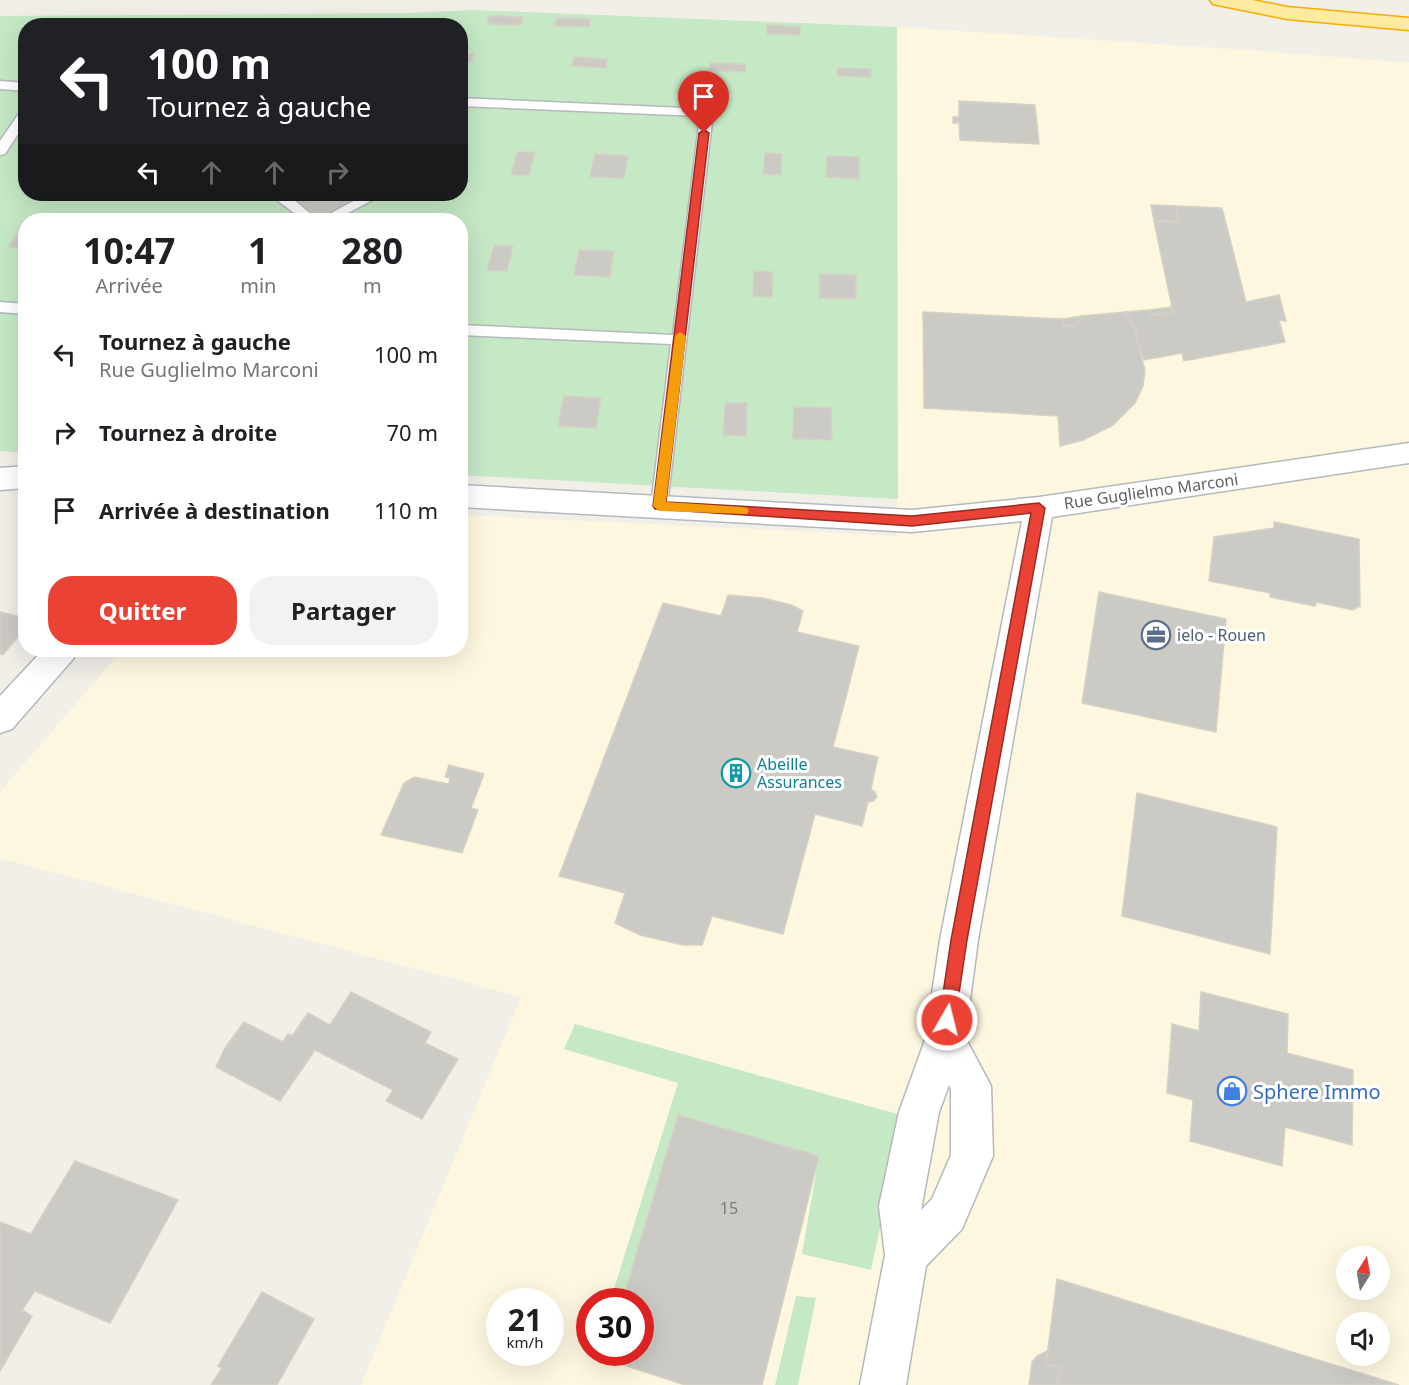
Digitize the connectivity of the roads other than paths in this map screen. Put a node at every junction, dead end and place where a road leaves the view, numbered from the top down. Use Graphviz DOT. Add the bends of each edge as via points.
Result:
graph roads {
  1 [pos="1220,0"];
  2 [pos="1255,0"];
  3 [pos="1409,12"];
  4 [pos="1409,24"];
  5 [pos="0,85"];
  6 [pos="18,86"];
  7 [pos="468,102"];
  8 [pos="18,124"];
  9 [pos="0,151"];
  10 [pos="287,201"];
  11 [pos="363,201"];
  12 [pos="303,213"];
  13 [pos="339,213"];
  14 [pos="0,307"];
  15 [pos="18,308"];
  16 [pos="468,330"];
  17 [pos="680,340"];
  18 [pos="1409,453"];
  19 [pos="18,478"];
  20 [pos="0,479"];
  21 [pos="468,496"];
  22 [pos="659,506"];
  23 [pos="1039,508"];
  24 [pos="56,657"];
  25 [pos="0,719"];
  26 [pos="945,1040"];
  27 [pos="906,1255"];
  28 [pos="883,1385"];
  1 -- 4 [label="highway" via="1287,13"];
  2 -- 3 [label="highway"];
  5 -- 6 [label="lane"];
  7 -- 17 [label="lane" via="707,113"];
  8 -- 9 [label="lane"];
  10 -- 12 [label="lane"];
  11 -- 13 [label="lane"];
  14 -- 15 [label="lane"];
  16 -- 17 [label="lane"];
  17 -- 22 [label="lane"];
  18 -- 23 [label="street, Rue Guglielmo Marconi"];
  19 -- 20 [label="street"];
  21 -- 22 [label="street, Rue Guglielmo Marconi"];
  22 -- 23 [label="street, Rue Guglielmo Marconi" via="912,521"];
  23 -- 26 [label="street" via="959,940"];
  24 -- 25 [label="street"];
  26 -- 27 [label="street" via="919,1112 900,1206"];
  26 -- 27 [label="street" via="971,1086 972,1156 948,1214"];
  27 -- 28 [label="street"];
}
